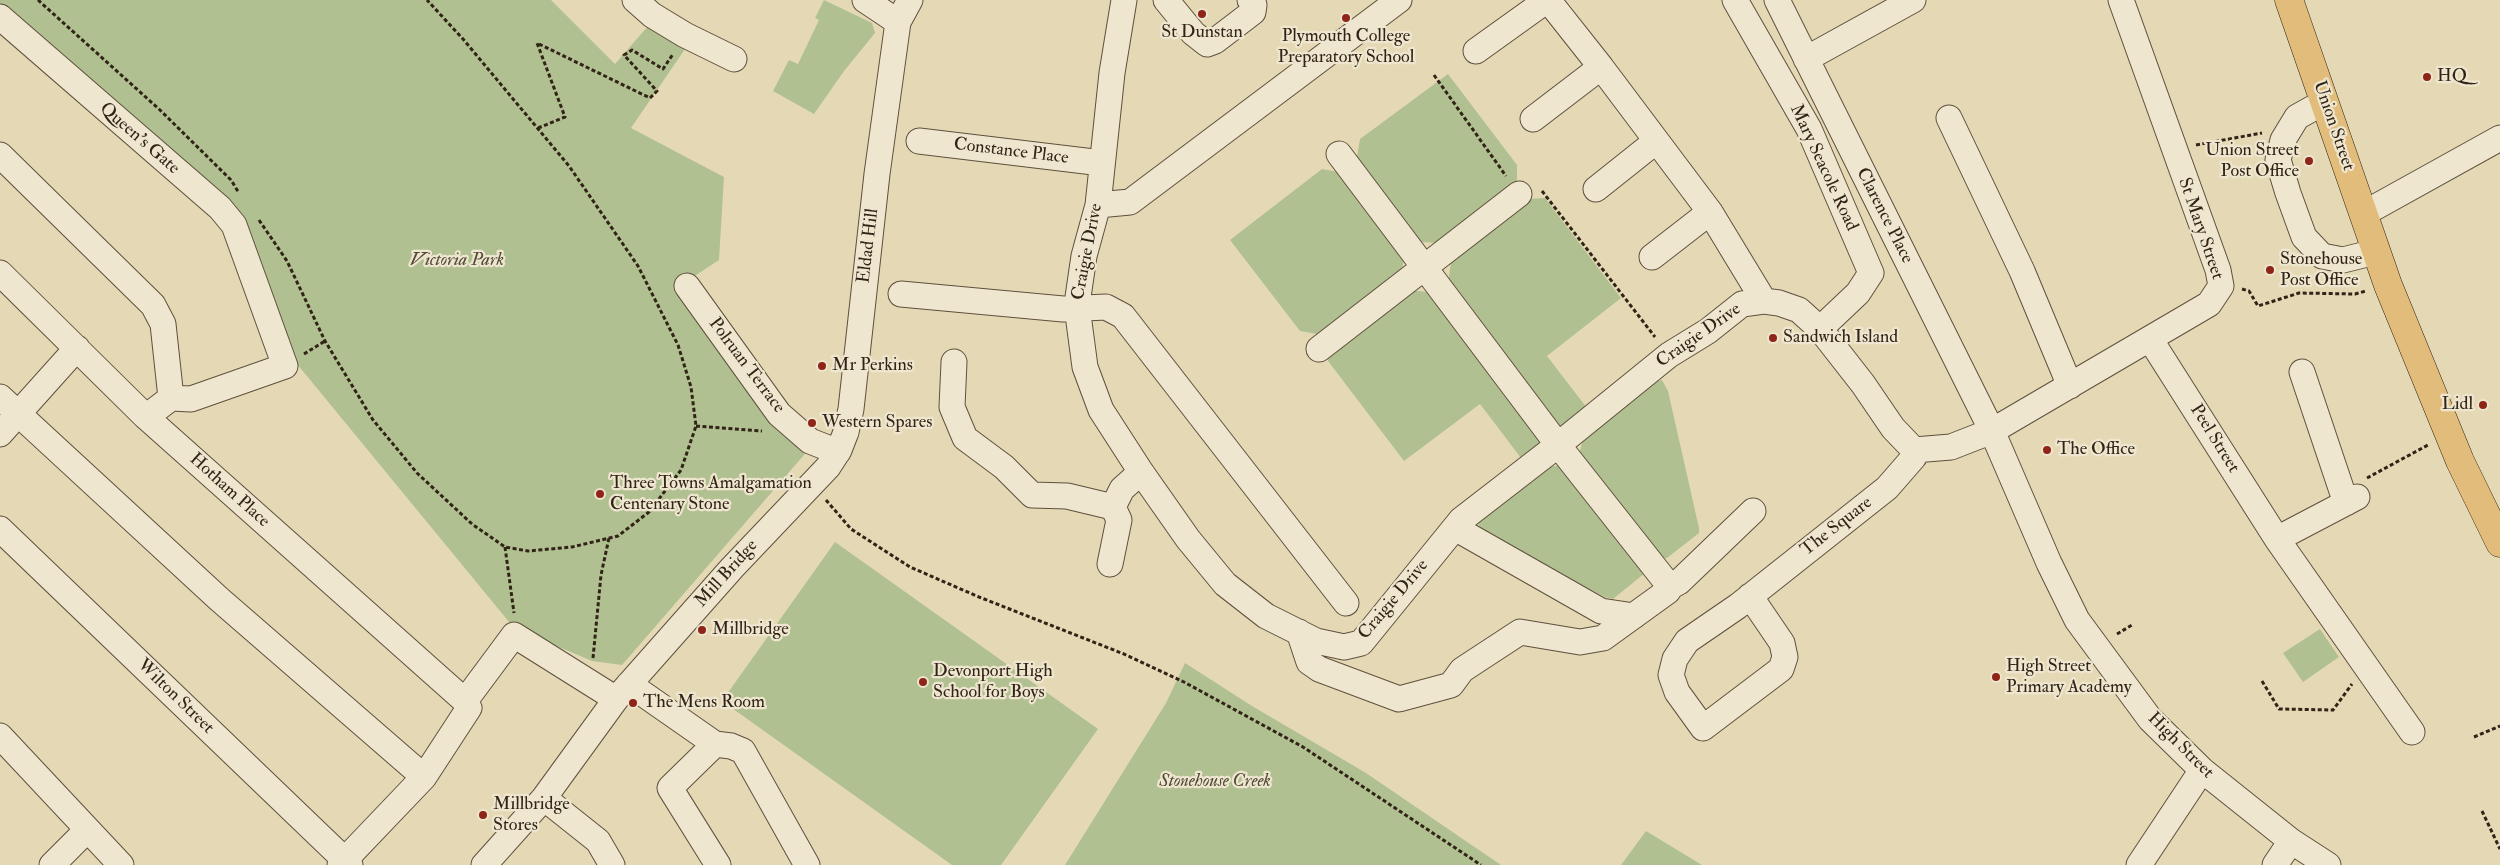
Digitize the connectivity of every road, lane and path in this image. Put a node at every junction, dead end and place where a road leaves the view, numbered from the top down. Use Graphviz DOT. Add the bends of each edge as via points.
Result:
graph roads {
  1 [pos="38,0"];
  2 [pos="427,0"];
  3 [pos="635,0"];
  4 [pos="865,0"];
  5 [pos="910,0"];
  6 [pos="1124,0"];
  7 [pos="1166,0"];
  8 [pos="1250,0"];
  9 [pos="1399,0"];
  10 [pos="1547,0"];
  11 [pos="1734,0"];
  12 [pos="1776,0"];
  13 [pos="1913,0"];
  14 [pos="2121,0"];
  15 [pos="2289,0"];
  16 [pos="1875,9"];
  17 [pos="0,17"];
  18 [pos="898,22"];
  19 [pos="685,35"];
  20 [pos="1476,51"];
  21 [pos="734,59"];
  22 [pos="1806,59"];
  23 [pos="1601,67"];
  24 [pos="1434,75"];
  25 [pos="2324,102"];
  26 [pos="1949,118"];
  27 [pos="1533,119"];
  28 [pos="538,128"];
  29 [pos="2500,138"];
  30 [pos="2283,140"];
  31 [pos="920,141"];
  32 [pos="1655,142"];
  33 [pos="2173,149"];
  34 [pos="1339,154"];
  35 [pos="0,155"];
  36 [pos="1102,163"];
  37 [pos="1596,188"];
  38 [pos="1519,194"];
  39 [pos="242,196"];
  40 [pos="1098,205"];
  41 [pos="253,212"];
  42 [pos="1710,212"];
  43 [pos="2363,214"];
  44 [pos="2376,252"];
  45 [pos="1652,257"];
  46 [pos="1425,269"];
  47 [pos="0,273"];
  48 [pos="688,286"];
  49 [pos="2221,286"];
  50 [pos="901,294"];
  51 [pos="2355,294"];
  52 [pos="1764,301"];
  53 [pos="1078,307"];
  54 [pos="1820,329"];
  55 [pos="2150,339"];
  56 [pos="77,348"];
  57 [pos="1319,349"];
  58 [pos="1669,355"];
  59 [pos="954,362"];
  60 [pos="2302,372"];
  61 [pos="2070,386"];
  62 [pos="0,397"];
  63 [pos="171,398"];
  64 [pos="18,414"];
  65 [pos="146,417"];
  66 [pos="696,426"];
  67 [pos="771,431"];
  68 [pos="1992,431"];
  69 [pos="0,434"];
  70 [pos="2448,434"];
  71 [pos="1558,445"];
  72 [pos="1914,450"];
  73 [pos="826,467"];
  74 [pos="1141,472"];
  75 [pos="2348,497"];
  76 [pos="1113,507"];
  77 [pos="1752,511"];
  78 [pos="0,528"];
  79 [pos="1454,528"];
  80 [pos="609,538"];
  81 [pos="2277,538"];
  82 [pos="2500,543"];
  83 [pos="505,547"];
  84 [pos="1110,564"];
  85 [pos="1668,588"];
  86 [pos="1750,596"];
  87 [pos="1346,603"];
  88 [pos="1634,616"];
  89 [pos="1299,632"];
  90 [pos="514,635"];
  91 [pos="2365,665"];
  92 [pos="2262,681"];
  93 [pos="593,685"];
  94 [pos="622,691"];
  95 [pos="465,701"];
  96 [pos="2500,726"];
  97 [pos="2412,732"];
  98 [pos="0,736"];
  99 [pos="2474,738"];
  100 [pos="714,744"];
  101 [pos="2202,770"];
  102 [pos="424,777"];
  103 [pos="544,798"];
  104 [pos="2482,811"];
  105 [pos="87,830"];
  106 [pos="2291,842"];
  107 [pos="2500,849"];
  108 [pos="345,863"];
  109 [pos="52,865"];
  110 [pos="121,865"];
  111 [pos="484,865"];
  112 [pos="612,865"];
  113 [pos="718,865"];
  114 [pos="807,865"];
  115 [pos="1480,865"];
  116 [pos="2139,865"];
  117 [pos="2276,865"];
  118 [pos="2328,865"];
  1 -- 39 [label="path" via="160,110 231,180"];
  2 -- 28 [label="path"];
  3 -- 19 [label="street" via="652,15"];
  4 -- 18 [label="street"];
  5 -- 18 [label="street"];
  6 -- 36 [label="street, Craigie Drive"];
  7 -- 8 [label="street" via="1207,44 1215,42 1253,12 1254,5"];
  9 -- 40 [label="street" via="1130,202"];
  10 -- 20 [label="street"];
  10 -- 23 [label="street"];
  11 -- 54 [label="street, Mary Seacole Road" via="1809,129 1871,273 1858,293"];
  12 -- 22 [label="street, Clarence Place"];
  13 -- 16 [label="street"];
  14 -- 33 [label="street, St Mary Street"];
  15 -- 25 [label="main road, Union Street"];
  16 -- 22 [label="street"];
  17 -- 63 [label="street, Queen's Gate" via="220,208 234,225 286,366 191,398"];
  18 -- 73 [label="street, Eldad Hill" via="851,409 846,432"];
  19 -- 21 [label="street"];
  19 -- 28 [label="path" via="662,69 632,50 624,55 657,91 650,98 537,43 565,117"];
  22 -- 68 [label="street, Clarence Place"];
  23 -- 27 [label="street"];
  23 -- 32 [label="street"];
  24 -- 38 [label="path"];
  25 -- 30 [label="street" via="2297,117"];
  25 -- 43 [label="main road, Union Street"];
  26 -- 61 [label="street" via="2022,271"];
  28 -- 66 [label="path" via="570,166 638,266 678,345 691,387"];
  29 -- 43 [label="street"];
  30 -- 33 [label="path" via="2264,132"];
  30 -- 44 [label="street" via="2278,160 2304,237 2322,256 2343,260"];
  31 -- 36 [label="street, Constance Place"];
  32 -- 37 [label="street"];
  32 -- 42 [label="street"];
  33 -- 49 [label="street, St Mary Street"];
  34 -- 46 [label="street"];
  35 -- 63 [label="street" via="153,305 163,324"];
  36 -- 40 [label="street, Craigie Drive"];
  38 -- 46 [label="street"];
  38 -- 58 [label="path" via="1522,199 1539,187"];
  40 -- 53 [label="street, Craigie Drive" via="1084,256"];
  41 -- 83 [label="path" via="287,261 325,341 373,420 417,473 472,524"];
  42 -- 45 [label="street"];
  42 -- 52 [label="street"];
  43 -- 44 [label="main road, Union Street"];
  44 -- 70 [label="main road, Union Street"];
  46 -- 57 [label="street"];
  46 -- 71 [label="street"];
  47 -- 56 [label="street, Hotham Place"];
  48 -- 73 [label="street, Polruan Terrace" via="779,414 810,441"];
  49 -- 51 [label="path" via="2250,291 2258,306 2299,293"];
  49 -- 55 [label="street, St Mary Street" via="2209,304"];
  50 -- 53 [label="street" via="1062,309"];
  52 -- 54 [label="street, Craigie Drive" via="1799,310"];
  52 -- 58 [label="street, Craigie Drive" via="1742,304"];
  53 -- 74 [label="street, Craigie Drive" via="1086,367 1101,410"];
  53 -- 87 [label="street" via="1106,307 1123,316"];
  54 -- 72 [label="street, Craigie Drive" via="1893,428"];
  55 -- 61 [label="street, St Mary Street"];
  55 -- 81 [label="street, Peel Street"];
  56 -- 64 [label="street"];
  56 -- 65 [label="street, Hotham Place"];
  58 -- 71 [label="street, Craigie Drive"];
  59 -- 76 [label="street" via="952,407 965,438 1004,467 1032,495 1066,496"];
  60 -- 75 [label="street"];
  61 -- 68 [label="street, St Mary Street"];
  62 -- 64 [label="street"];
  63 -- 65 [label="street"];
  64 -- 69 [label="street"];
  64 -- 102 [label="street" via="219,599"];
  65 -- 95 [label="street, Hotham Place"];
  66 -- 67 [label="path"];
  66 -- 80 [label="path" via="681,470 650,512 618,536"];
  68 -- 72 [label="street" via="1950,446"];
  68 -- 101 [label="street, High Street" via="2077,620 2150,719"];
  70 -- 75 [label="path"];
  70 -- 82 [label="main road, Union Street"];
  71 -- 79 [label="street, Craigie Drive"];
  71 -- 85 [label="street"];
  72 -- 86 [label="street, The Square" via="1914,457 1887,488"];
  73 -- 94 [label="street, Mill Bridge"];
  73 -- 115 [label="path" via="851,529 910,567 1124,654 1184,682 1303,747"];
  74 -- 76 [label="street" via="1122,489"];
  74 -- 89 [label="street, Craigie Drive" via="1188,539 1225,584 1266,616"];
  75 -- 81 [label="street"];
  76 -- 84 [label="street" via="1119,520"];
  77 -- 85 [label="street" via="1679,582"];
  78 -- 108 [label="street, Wilton Street"];
  79 -- 88 [label="street" via="1601,611"];
  79 -- 89 [label="street, Craigie Drive" via="1361,643 1344,647 1316,641"];
  80 -- 83 [label="path" via="537,551"];
  80 -- 93 [label="path" via="601,575 592,661"];
  81 -- 91 [label="street, Peel Street"];
  83 -- 90 [label="path" via="513,598"];
  85 -- 88 [label="street"];
  86 -- 86 [label="street, The Square" via="1687,641 1675,659 1671,675 1676,692 1703,728 1781,669 1785,657 1782,643"];
  88 -- 89 [label="street" via="1603,638 1592,641 1520,632 1462,670 1451,685 1399,699 1309,662"];
  90 -- 93 [label="street"];
  90 -- 95 [label="street"];
  91 -- 92 [label="path" via="2333,710 2279,709"];
  91 -- 97 [label="street, Peel Street"];
  93 -- 94 [label="street"];
  94 -- 100 [label="street"];
  94 -- 103 [label="street, Mill Bridge"];
  95 -- 102 [label="street" via="469,708"];
  96 -- 99 [label="path"];
  98 -- 105 [label="street"];
  100 -- 113 [label="street" via="670,788"];
  100 -- 114 [label="street" via="743,751"];
  101 -- 106 [label="street, High Street"];
  101 -- 116 [label="street"];
  102 -- 108 [label="street"];
  103 -- 111 [label="street, Mill Bridge"];
  103 -- 112 [label="street" via="598,842"];
  104 -- 107 [label="path"];
  105 -- 109 [label="street"];
  105 -- 110 [label="street"];
  106 -- 117 [label="street"];
  106 -- 118 [label="street, High Street"];
}
